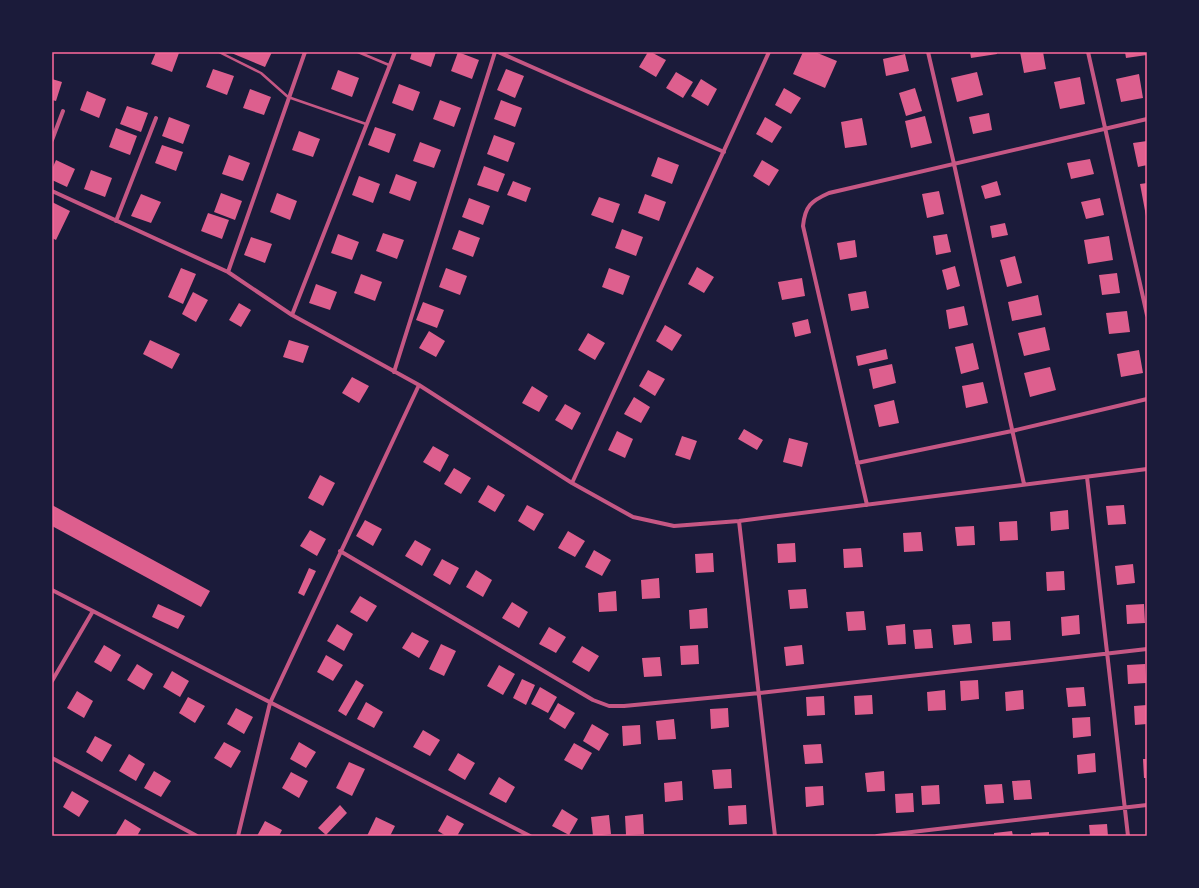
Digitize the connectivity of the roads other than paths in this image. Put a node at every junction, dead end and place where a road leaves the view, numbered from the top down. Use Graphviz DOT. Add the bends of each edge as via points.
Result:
graph roads {
  1 [pos="219,52"];
  2 [pos="305,52"];
  3 [pos="358,52"];
  4 [pos="395,52"];
  5 [pos="497,52"];
  6 [pos="769,52"];
  7 [pos="928,52"];
  8 [pos="1088,52"];
  9 [pos="390,65"];
  10 [pos="288,97"];
  11 [pos="63,111"];
  12 [pos="156,118"];
  13 [pos="1147,119"];
  14 [pos="366,124"];
  15 [pos="1106,129"];
  16 [pos="52,140"];
  17 [pos="724,152"];
  18 [pos="954,164"];
  19 [pos="52,191"];
  20 [pos="116,221"];
  21 [pos="228,272"];
  22 [pos="292,315"];
  23 [pos="1147,315"];
  24 [pos="394,372"];
  25 [pos="418,386"];
  26 [pos="1147,399"];
  27 [pos="1012,431"];
  28 [pos="857,463"];
  29 [pos="1147,469"];
  30 [pos="1087,477"];
  31 [pos="572,483"];
  32 [pos="1024,484"];
  33 [pos="867,505"];
  34 [pos="739,521"];
  35 [pos="340,551"];
  36 [pos="52,590"];
  37 [pos="93,611"];
  38 [pos="1147,649"];
  39 [pos="1106,654"];
  40 [pos="52,681"];
  41 [pos="760,693"];
  42 [pos="270,703"];
  43 [pos="52,758"];
  44 [pos="1147,805"];
  45 [pos="1125,807"];
  46 [pos="196,836"];
  47 [pos="238,836"];
  48 [pos="530,836"];
  49 [pos="775,836"];
  50 [pos="877,836"];
  51 [pos="1128,836"];
  1 -- 10 [label="lane" via="261,73"];
  2 -- 10 [label="street"];
  3 -- 9 [label="lane"];
  4 -- 9 [label="street"];
  5 -- 17 [label="street"];
  5 -- 24 [label="street"];
  6 -- 17 [label="street"];
  7 -- 18 [label="street"];
  8 -- 15 [label="street"];
  9 -- 14 [label="street"];
  10 -- 14 [label="lane"];
  10 -- 21 [label="street"];
  11 -- 16 [label="street"];
  12 -- 20 [label="street"];
  13 -- 15 [label="street"];
  14 -- 22 [label="street"];
  15 -- 18 [label="street"];
  15 -- 23 [label="street"];
  17 -- 31 [label="street"];
  18 -- 27 [label="street"];
  18 -- 28 [label="street" via="829,193 816,199 804,214 803,226"];
  19 -- 20 [label="street"];
  20 -- 21 [label="street"];
  21 -- 22 [label="street"];
  22 -- 24 [label="street"];
  24 -- 25 [label="street"];
  25 -- 31 [label="street"];
  25 -- 35 [label="street"];
  26 -- 27 [label="street"];
  27 -- 28 [label="street"];
  27 -- 32 [label="street"];
  28 -- 33 [label="street"];
  29 -- 30 [label="street"];
  30 -- 32 [label="street"];
  30 -- 39 [label="street"];
  31 -- 34 [label="street" via="633,517 674,526"];
  32 -- 33 [label="street"];
  33 -- 34 [label="street"];
  34 -- 41 [label="street"];
  35 -- 41 [label="street" via="593,700 609,706"];
  35 -- 42 [label="street"];
  36 -- 37 [label="street"];
  37 -- 40 [label="street"];
  37 -- 42 [label="street"];
  38 -- 39 [label="street"];
  39 -- 41 [label="street"];
  39 -- 45 [label="street"];
  41 -- 49 [label="street"];
  42 -- 47 [label="street"];
  42 -- 48 [label="street"];
  43 -- 46 [label="street"];
  44 -- 45 [label="street"];
  45 -- 50 [label="street"];
  45 -- 51 [label="street"];
}
